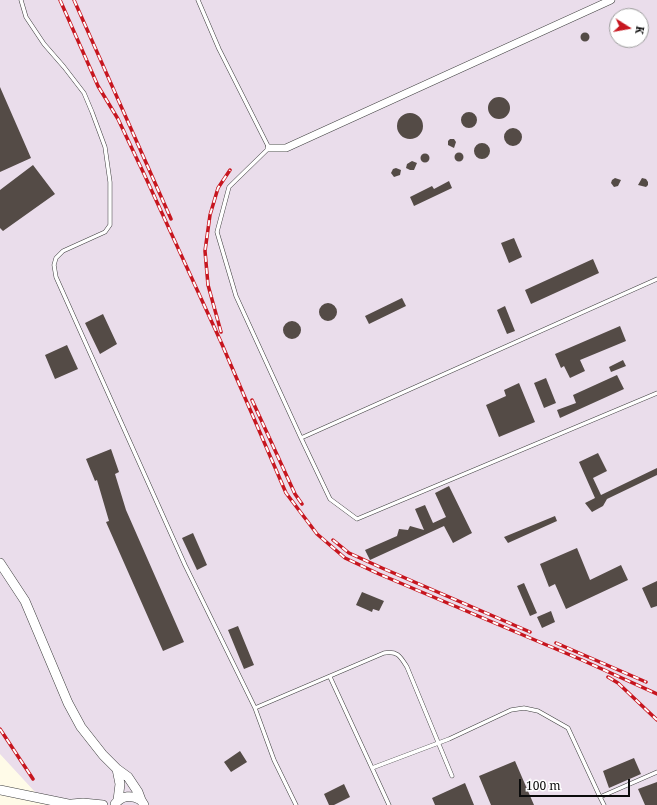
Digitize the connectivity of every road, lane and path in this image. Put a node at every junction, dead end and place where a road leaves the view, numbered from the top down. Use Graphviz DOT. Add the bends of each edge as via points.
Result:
graph roads {
  1 [pos="21,0"];
  2 [pos="198,0"];
  3 [pos="611,0"];
  4 [pos="269,148"];
  5 [pos="657,279"];
  6 [pos="657,392"];
  7 [pos="301,438"];
  8 [pos="0,563"];
  9 [pos="330,677"];
  10 [pos="255,708"];
  11 [pos="439,742"];
  12 [pos="372,768"];
  13 [pos="117,769"];
  14 [pos="657,772"];
  15 [pos="452,776"];
  16 [pos="0,790"];
  17 [pos="600,797"];
  18 [pos="114,803"];
  19 [pos="142,803"];
  20 [pos="72,805"];
  21 [pos="103,805"];
  22 [pos="296,805"];
  23 [pos="389,805"];
  24 [pos="604,805"];
  1 -- 10 [label="lane" via="26,17 44,44 84,93 105,147 110,182 110,225 105,232 63,251 56,258 56,277 185,565"];
  2 -- 4 [label="lane" via="219,49"];
  3 -- 4 [label="street" via="286,148"];
  4 -- 7 [label="lane" via="229,187 217,232 236,296"];
  5 -- 7 [label="lane"];
  6 -- 7 [label="lane" via="357,519 330,499"];
  8 -- 13 [label="street" via="25,601 68,703 82,727"];
  9 -- 10 [label="lane"];
  9 -- 11 [label="lane" via="384,654 391,652 400,656"];
  9 -- 12 [label="lane"];
  10 -- 22 [label="lane" via="274,760"];
  11 -- 12 [label="lane"];
  11 -- 15 [label="lane"];
  11 -- 17 [label="lane" via="511,710 524,708 538,711 568,728"];
  12 -- 23 [label="lane"];
  13 -- 18 [label="street" via="120,784"];
  13 -- 19 [label="street" via="128,777"];
  14 -- 17 [label="lane"];
  16 -- 20 [label="street"];
  17 -- 24 [label="lane"];
  18 -- 19 [label="street" via="127,796 135,797"];
  20 -- 21 [label="street"];
}
